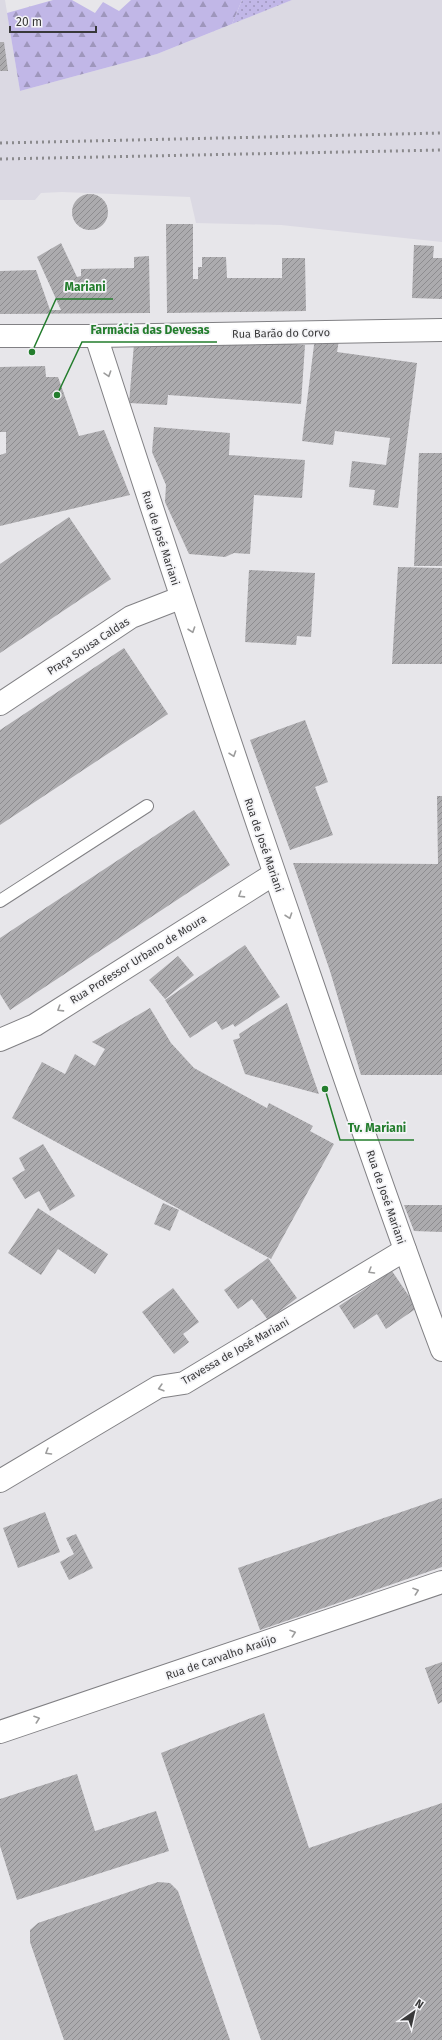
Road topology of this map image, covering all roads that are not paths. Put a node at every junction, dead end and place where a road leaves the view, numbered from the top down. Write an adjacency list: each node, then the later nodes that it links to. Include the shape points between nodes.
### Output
1 (442, 330): 3 (street, Rua Barão do Corvo)
2 (0, 336): 3 (street, Rua Barão do Corvo)
3 (96, 336): 4 (street, Rua de José Mariani, one-way to 4)
4 (180, 598): 5 (street, Praça Sousa Caldas, via 131,618); 7 (street, Rua de José Mariani, one-way to 7)
5 (0, 704)
6 (147, 806): 8 (lane)
7 (274, 874): 9 (street, Rua Professor Urbano de Moura, one-way to 9, via 34,1024); 10 (street, Rua de José Mariani, one-way to 10)
8 (0, 901)
9 (0, 1040)
10 (405, 1250): 11 (street, Rua de José Mariani); 12 (street, Travessa de José Mariani, one-way to 12, via 184,1383 158,1388)
11 (442, 1350)
12 (0, 1481)
13 (442, 1582): 14 (street, Rua de Carvalho Araújo, one-way to 13)
14 (0, 1732)

